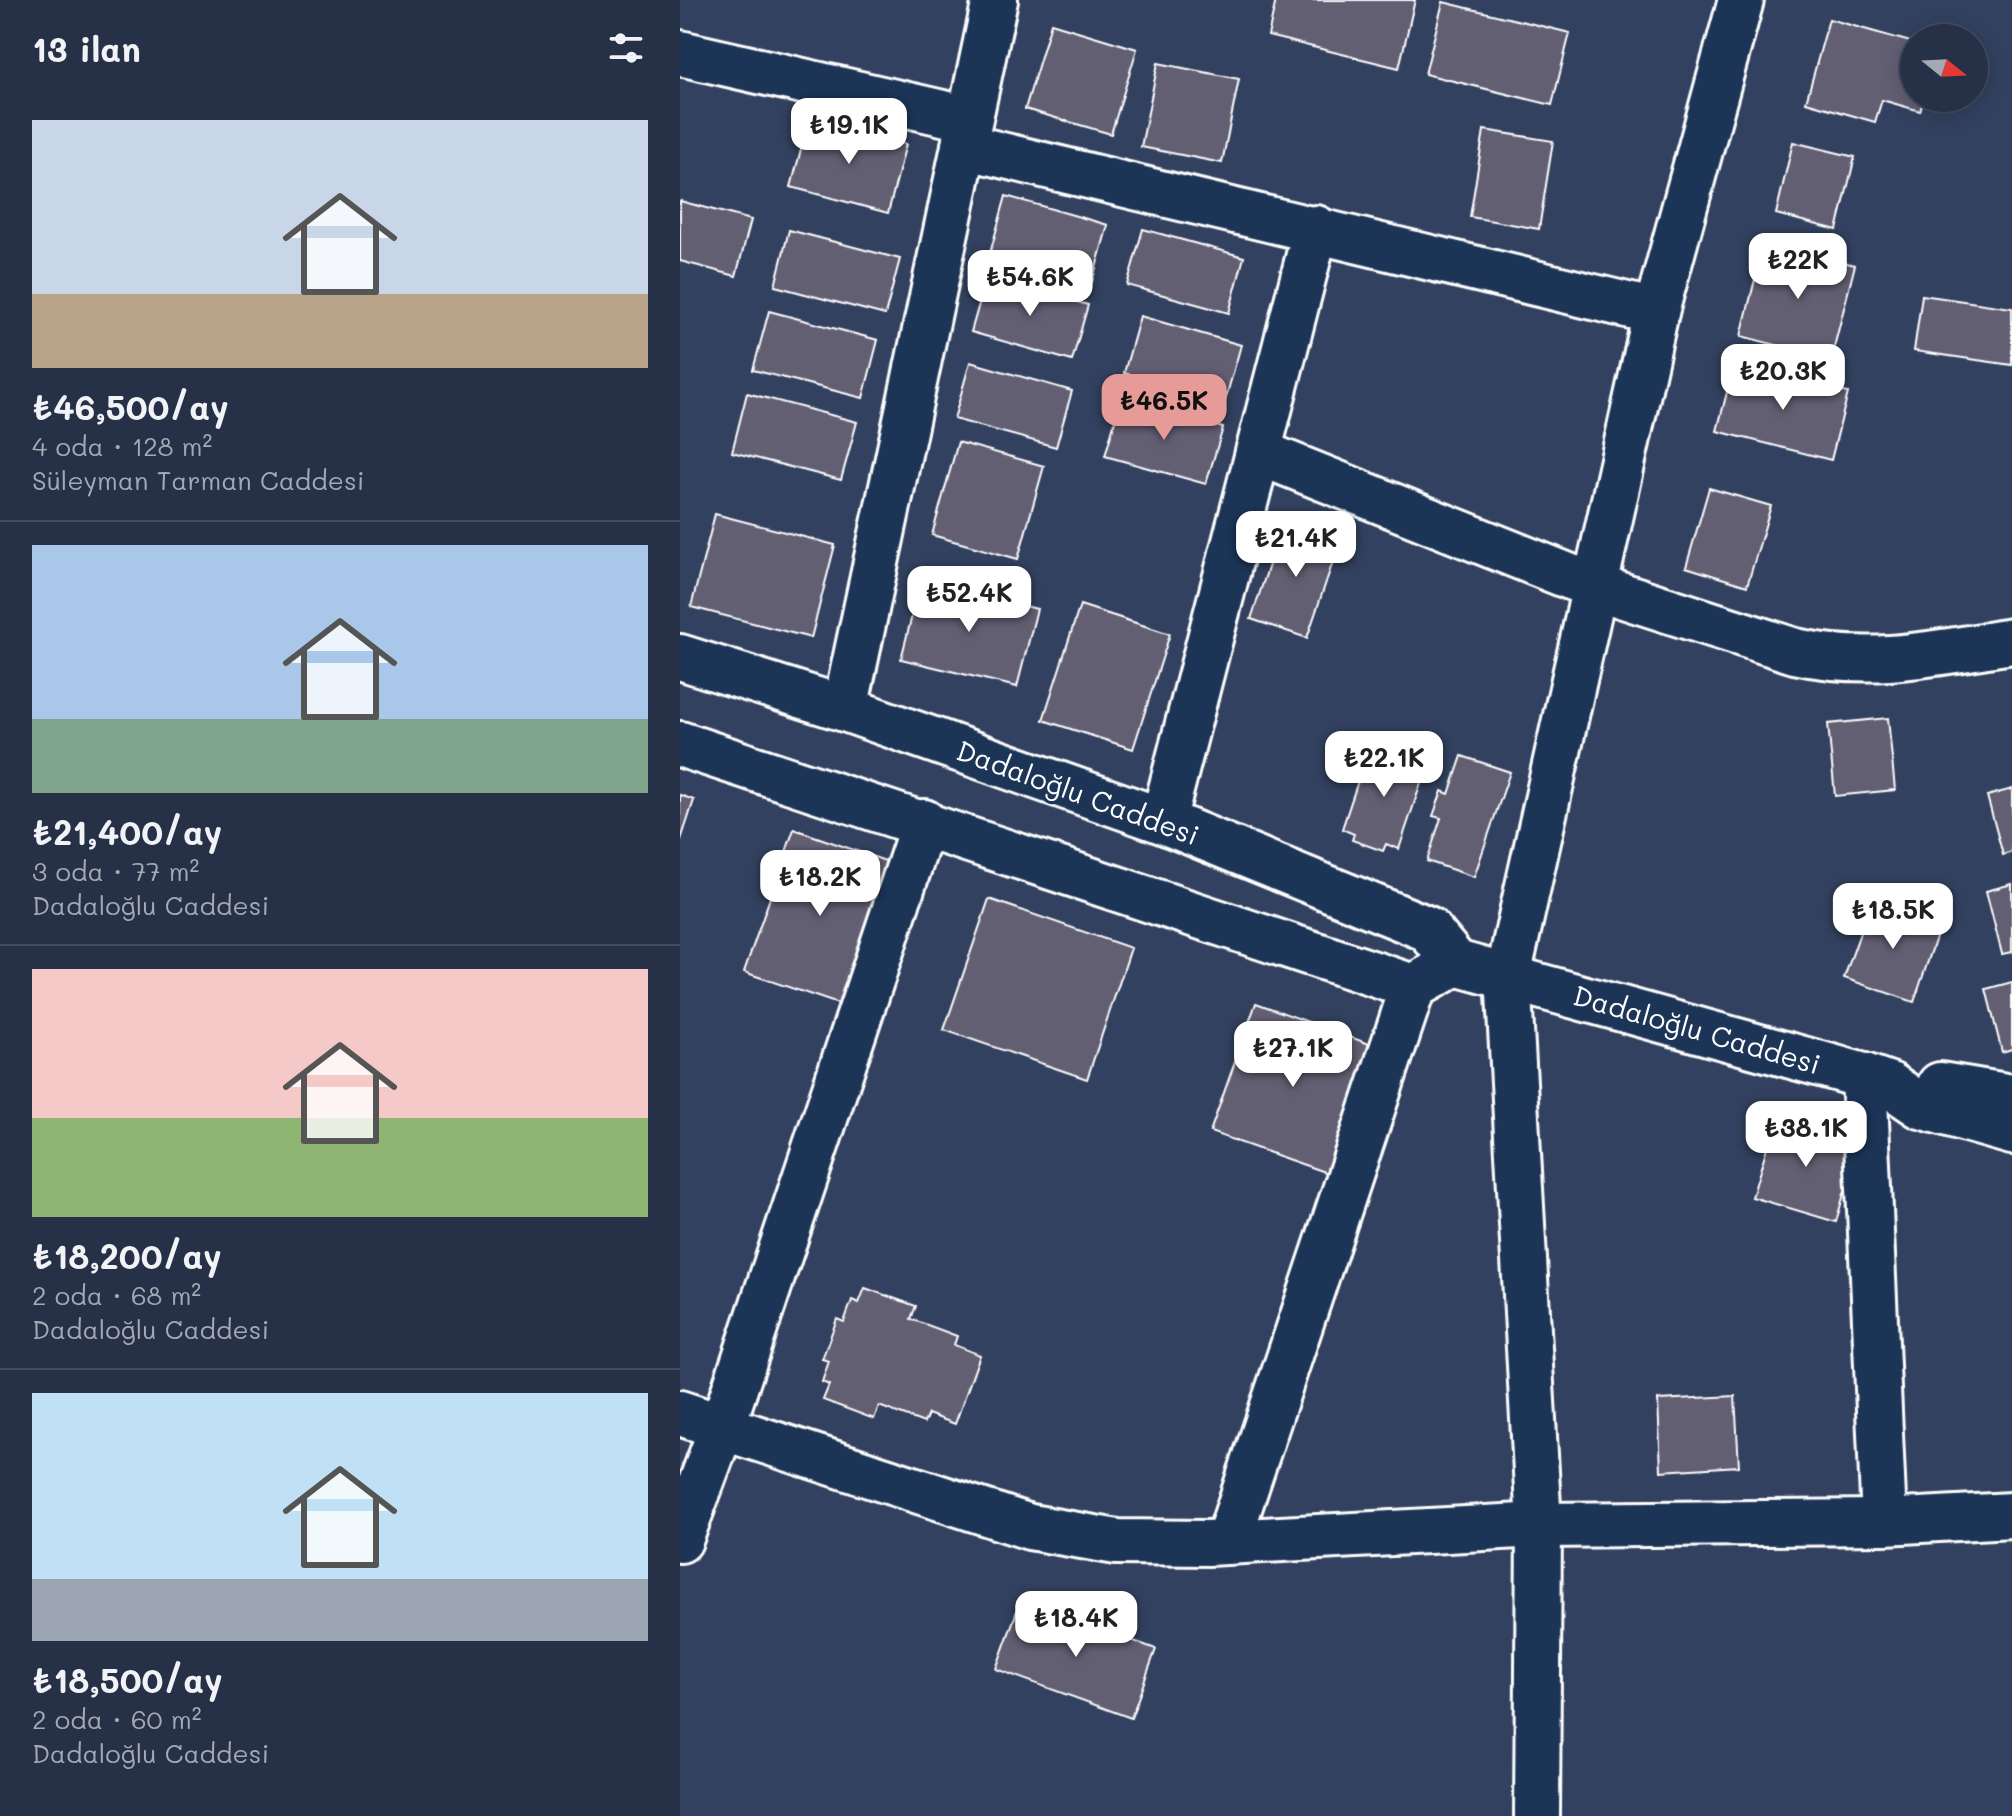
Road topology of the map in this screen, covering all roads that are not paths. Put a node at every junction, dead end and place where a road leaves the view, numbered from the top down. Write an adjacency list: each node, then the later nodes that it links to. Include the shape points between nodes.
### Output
1 (995, 0): 4 (street)
2 (1741, 0): 6 (street)
3 (680, 53): 4 (street)
4 (967, 133): 5 (street); 11 (street)
5 (1316, 228): 6 (street); 7 (street)
6 (1656, 312): 8 (street)
7 (1258, 452): 8 (street); 13 (street)
8 (1593, 586): 9 (street, via 1828,658 1890,661); 16 (street)
9 (2012, 641)
10 (680, 657): 11 (street, Dadaloğlu Caddesi)
11 (845, 709): 13 (street, Dadaloğlu Caddesi)
12 (680, 744): 14 (street)
13 (1163, 821): 15 (street, Dadaloğlu Caddesi, via 1428,929)
14 (924, 822): 17 (street); 22 (street)
15 (1456, 963): 16 (street, Dadaloğlu Caddesi); 17 (street)
16 (1508, 976): 18 (street, Dadaloğlu Caddesi); 25 (street)
17 (1413, 987): 27 (street)
18 (1877, 1081): 19 (street, Dadaloğlu Caddesi, via 1932,1083); 20 (street, Dadaloğlu Caddesi, via 1921,1106); 24 (street)
19 (2012, 1097)
20 (2012, 1132)
21 (680, 1413): 22 (street)
22 (722, 1427): 26 (street); 27 (street, via 1030,1527 1117,1542)
23 (2012, 1515): 24 (street)
24 (1884, 1522): 25 (street)
25 (1539, 1525): 27 (street); 28 (street)
26 (680, 1540)
27 (1228, 1541)
28 (1537, 1816)

